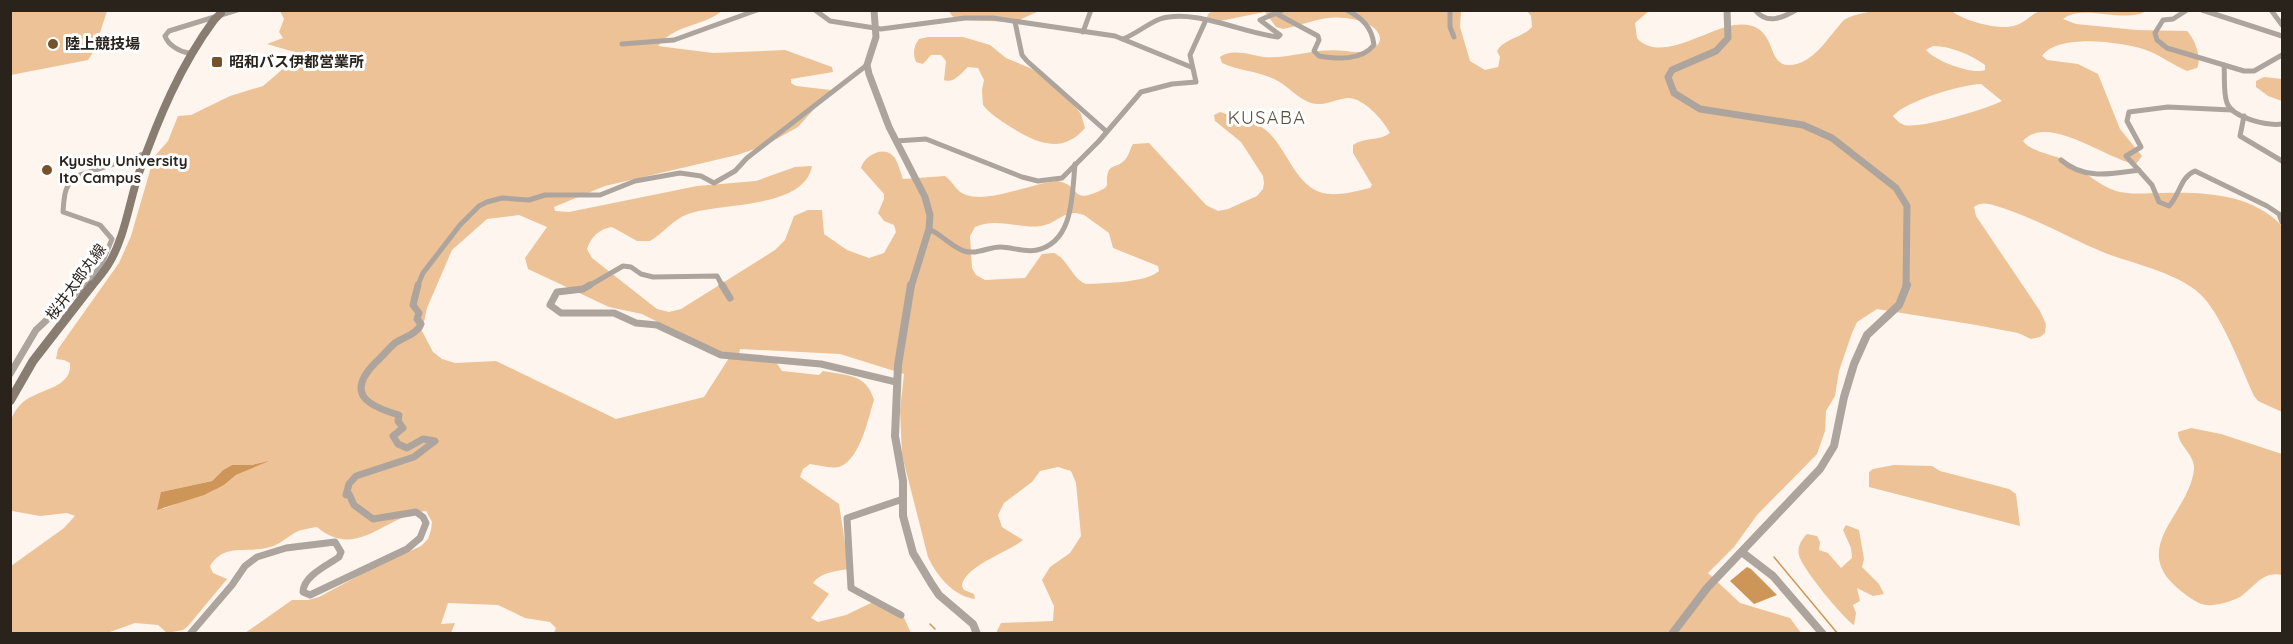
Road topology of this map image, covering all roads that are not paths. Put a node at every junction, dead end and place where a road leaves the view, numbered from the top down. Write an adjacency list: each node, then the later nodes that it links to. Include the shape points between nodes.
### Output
1 (224, 10): 28 (main road, 桜井太郎丸線, bridge)
2 (237, 10): 28 (street, via 169,31 167,41)
3 (757, 10): 27 (street, via 674,40)
4 (815, 10): 22 (street, via 830,21)
5 (874, 10): 22 (street)
6 (1091, 10): 23 (street)
7 (1181, 10): 18 (street)
8 (1283, 10): 17 (street)
9 (1347, 10): 17 (street, via 1364,20 1372,32 1374,45 1368,52 1319,56 1314,51 1318,36)
10 (1449, 10): 25 (street)
11 (1727, 10): 50 (street, via 1728,38 1716,51 1672,70 1668,77 1674,93 1700,109 1803,125 1832,138 1896,188 1904,198 1907,216 1907,285 1899,305 1867,335 1844,397 1834,446 1820,469)
12 (1755, 10): 13 (street, via 1760,17 1771,20)
13 (1796, 10)
14 (2187, 10): 31 (street, via 2163,20 2155,33 2157,40 2167,48)
15 (2202, 10): 24 (street)
16 (2271, 10): 21 (street)
17 (1277, 14): 20 (street, via 1260,20 1277,31 1278,37)
18 (1187, 18): 20 (street); 26 (street, via 1156,19)
19 (1015, 22): 22 (street, via 982,17); 23 (street); 36 (street, via 1026,61)
20 (1205, 22): 32 (street, via 1190,55)
21 (2283, 25)
22 (875, 29): 30 (street, via 875,46)
23 (1083, 32): 26 (street)
24 (2283, 36)
25 (1454, 37)
26 (1123, 39): 32 (street)
27 (622, 45)
28 (189, 53): 38 (main road, 桜井太郎丸線)
29 (2283, 55): 31 (street, via 2251,72)
30 (867, 65): 37 (street); 52 (street, via 735,171 714,183 680,173 635,181 600,195 500,198 479,206 423,273 413,304 419,313 419,329 387,350 368,369 360,386 362,396 373,407 399,415 403,428 393,436 400,446 407,448 423,439 435,441 414,457 356,477 346,495 373,519 416,512 426,523 420,538 406,549 310,595 303,590 306,583 339,557 341,552 335,542 286,548 257,557 245,566)
31 (2224, 65): 33 (street, via 2226,101)
32 (1191, 67): 36 (street, via 1195,84 1145,90)
33 (2232, 110): 34 (street); 42 (street, via 2156,107 2129,112 2127,123 2141,147 2126,156)
34 (2244, 116): 35 (street, via 2270,125); 40 (street, via 2240,136)
35 (2283, 124)
36 (1106, 131): 41 (street)
37 (896, 141): 41 (street, via 926,139 1038,181 1062,178); 44 (street, via 925,197)
38 (148, 153): 46 (street, via 82,173 68,184 63,212 100,225 112,239 111,247 86,284 37,329); 48 (main road, 桜井太郎丸線, via 108,265 41,350)
39 (2061, 160): 42 (street, via 2076,172 2108,174)
40 (2283, 161)
41 (1076, 162): 44 (street, via 1066,224 1049,247 1033,251 999,247 971,253)
42 (2139, 170): 43 (street, via 2163,204 2173,203 2184,178 2195,171 2267,206)
43 (2283, 222)
44 (929, 230): 47 (street, via 911,285)
45 (730, 298): 47 (street, via 717,276 653,277 623,266 583,289 557,292 550,305 561,313 614,313 636,323 657,325 721,355 821,364)
46 (10, 374)
47 (897, 382): 49 (street, via 895,436)
48 (10, 400)
49 (903, 499): 51 (street, via 847,518 851,588); 53 (street, via 903,516 918,563 939,595)
50 (1743, 553): 54 (street, via 1707,588); 55 (street, via 1773,576)
51 (901, 615)
52 (190, 633)
53 (978, 633)
54 (1672, 633)
55 (1824, 633)

